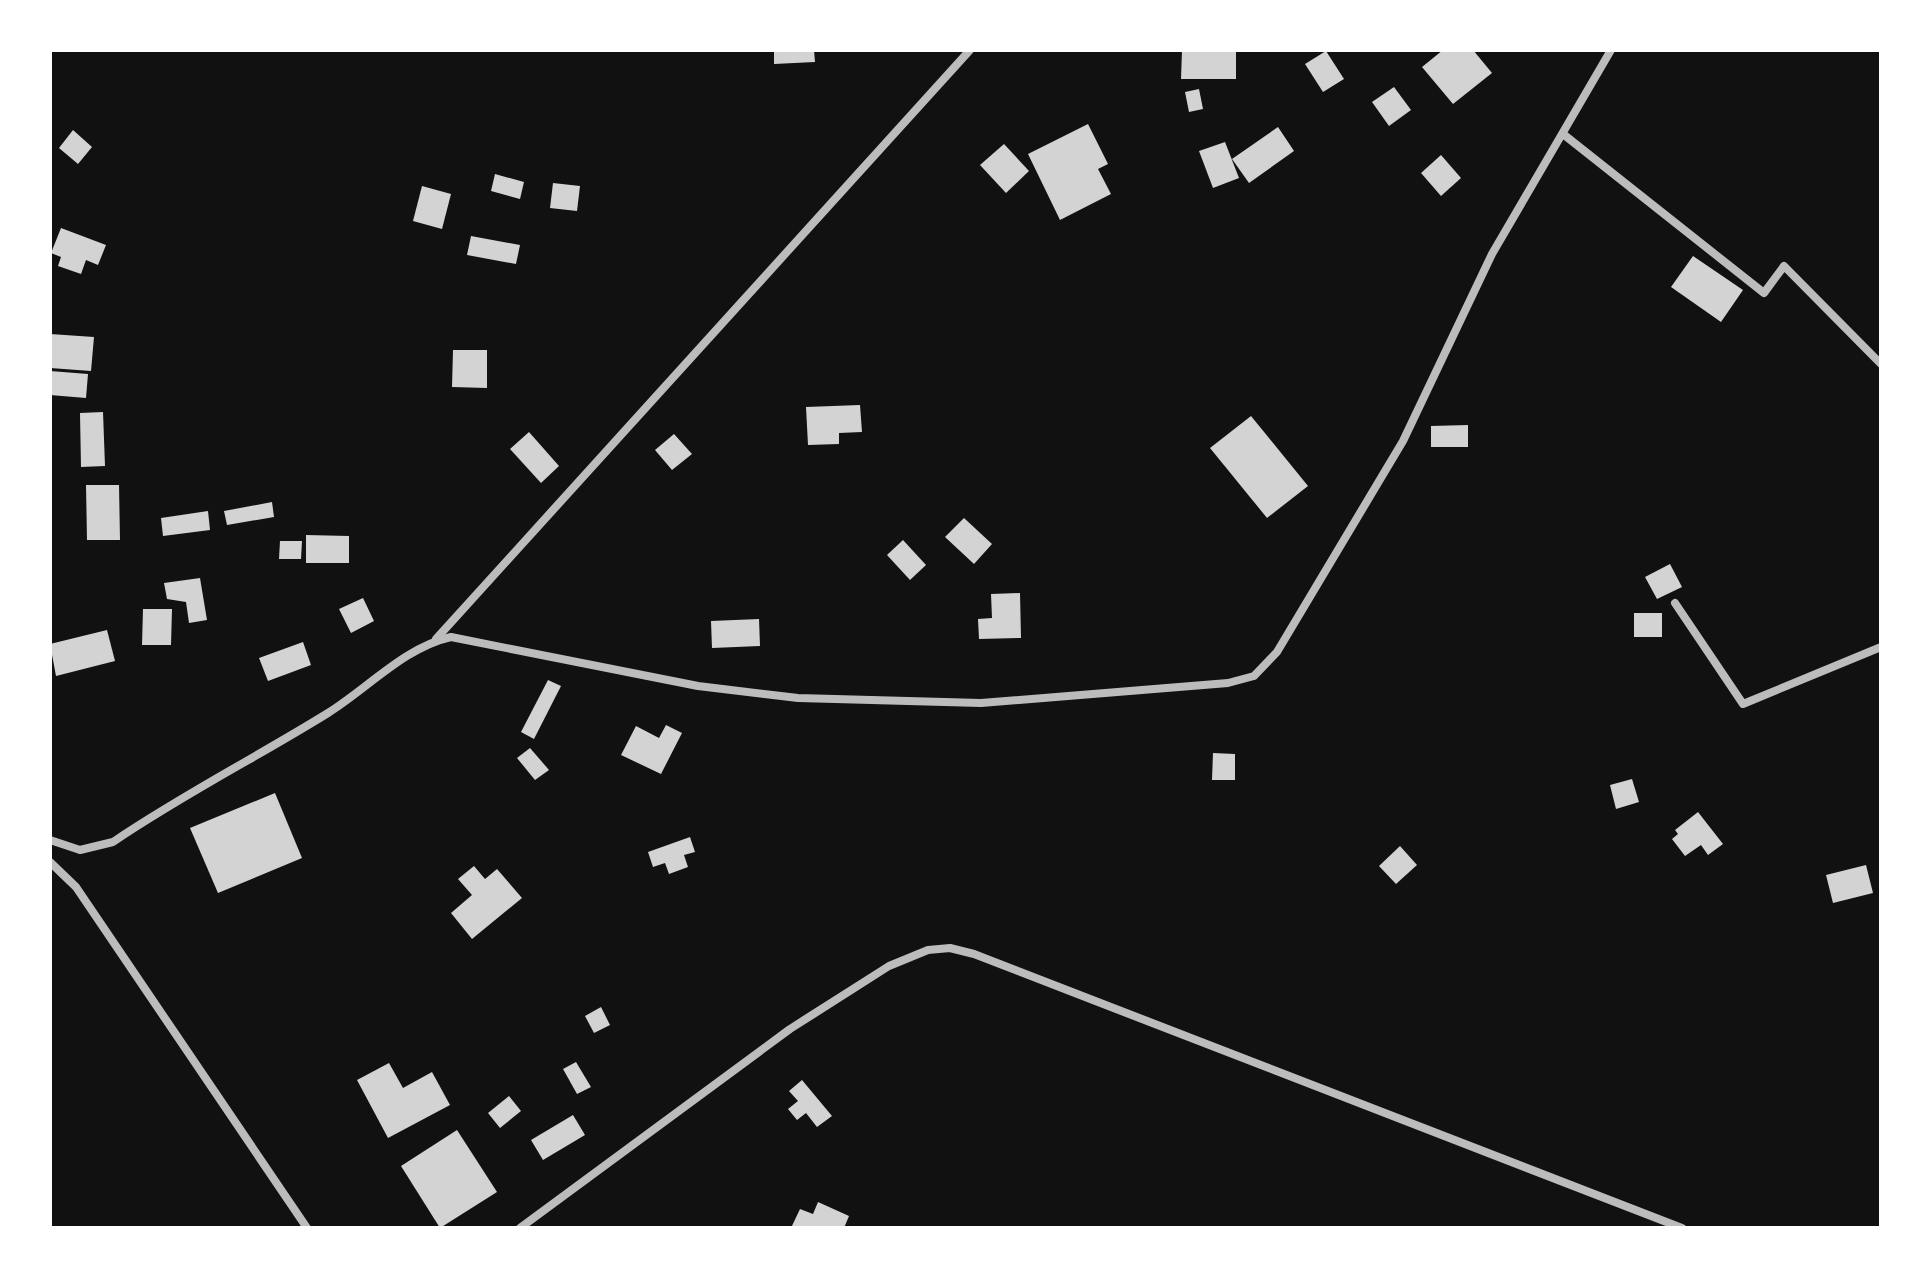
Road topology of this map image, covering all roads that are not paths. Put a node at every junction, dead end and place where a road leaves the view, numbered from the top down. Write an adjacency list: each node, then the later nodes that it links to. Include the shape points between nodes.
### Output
1 (970, 50): 6 (street)
2 (1611, 50): 3 (street)
3 (1563, 134): 4 (street, via 1764,293 1784,266); 6 (street, via 1492,254 1403,441 1277,652 1254,676 1228,683 981,703 798,698 698,686 467,639)
4 (1881, 364)
5 (1675, 603): 7 (street, via 1743,704)
6 (434, 641): 8 (street, via 331,711 113,842 80,850)
7 (1881, 647)
8 (50, 840)
9 (50, 862): 10 (street, via 76,887)
10 (307, 1228)
11 (520, 1228): 12 (street, via 790,1029 910,954 950,948)
12 (1682, 1228)

